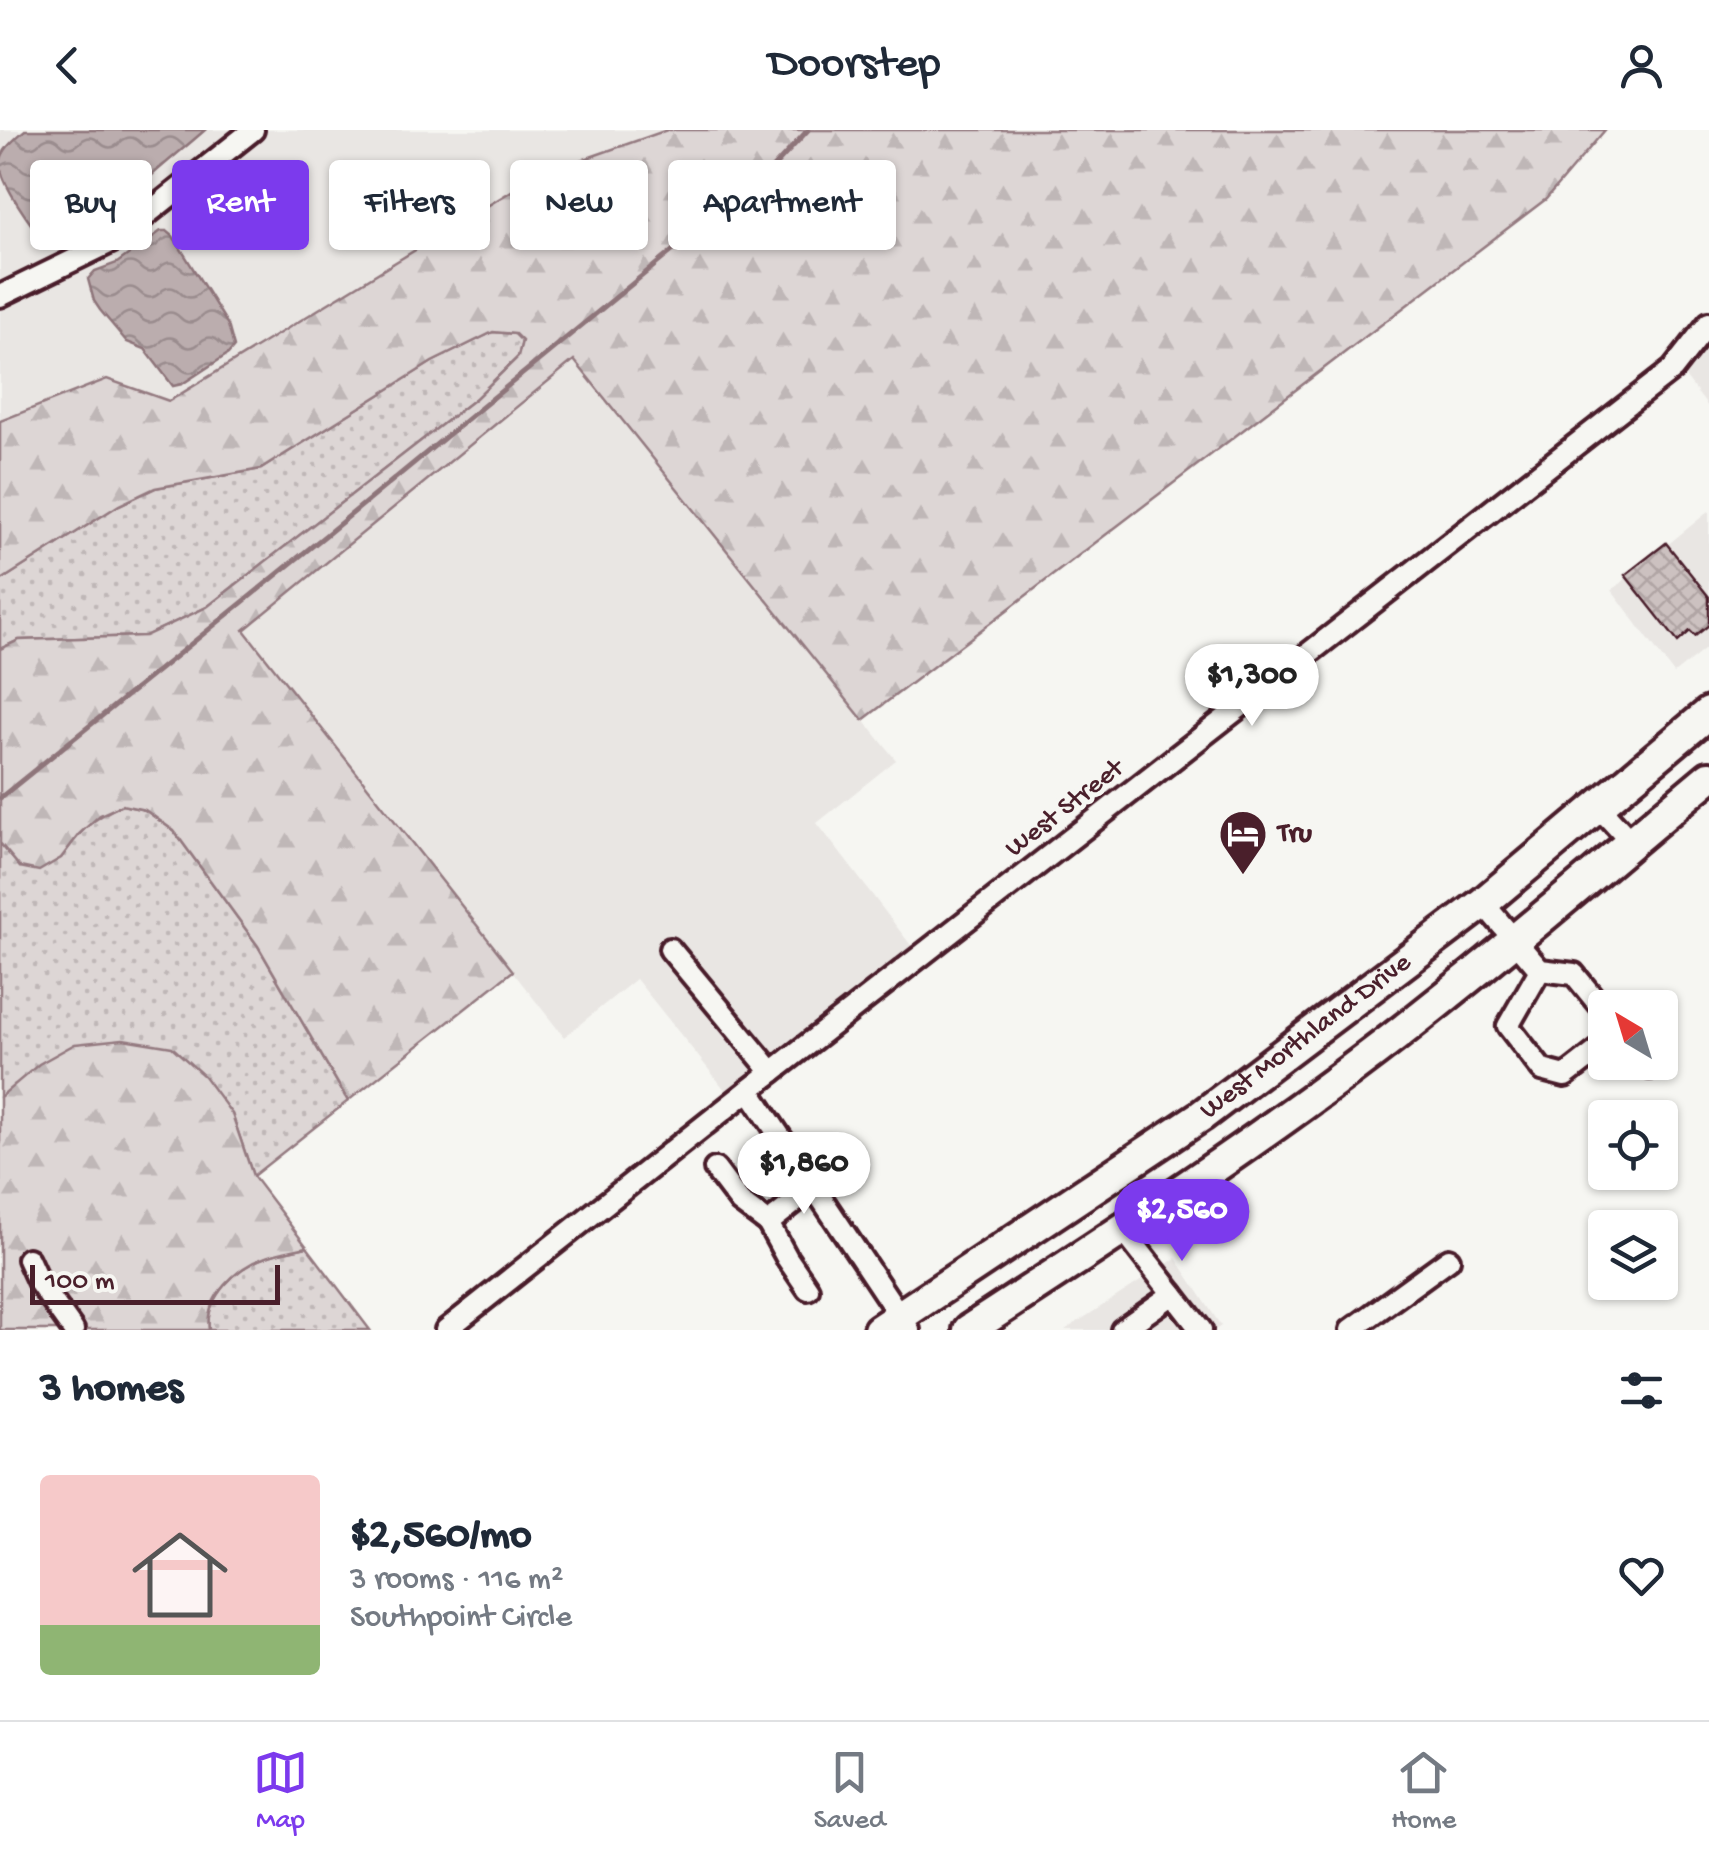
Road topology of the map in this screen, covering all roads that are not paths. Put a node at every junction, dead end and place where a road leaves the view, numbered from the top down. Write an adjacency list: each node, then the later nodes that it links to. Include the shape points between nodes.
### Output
1 (253, 130): 2 (street, via 113,241)
2 (0, 296)
3 (1709, 322): 14 (street, West Street, via 1673,369)
4 (1709, 713): 6 (highway, West Morthland Drive)
5 (1709, 777): 7 (highway, West Morthland Drive)
6 (1598, 806): 7 (street); 8 (highway, West Morthland Drive)
7 (1631, 842): 9 (highway, West Morthland Drive)
8 (1483, 903): 9 (street); 24 (highway, West Morthland Drive, via 1201,1116)
9 (1515, 939): 11 (street); 19 (highway, West Morthland Drive, via 1325,1088)
10 (670, 949): 14 (street)
11 (1540, 970): 12 (street, via 1574,974); 13 (street, via 1508,1026 1542,1070 1565,1076)
12 (1588, 991)
13 (1588, 1058)
14 (772, 1072): 15 (street, West Street)
15 (749, 1090): 17 (street); 26 (street, West Street)
16 (715, 1169): 18 (street, via 740,1202)
17 (814, 1187): 18 (street); 24 (street)
18 (768, 1223): 22 (street)
19 (1123, 1230): 23 (street); 27 (highway, West Morthland Drive)
20 (28, 1259): 25 (street)
21 (1449, 1259): 30 (street)
22 (808, 1289)
23 (1173, 1294): 28 (street); 29 (street)
24 (896, 1326)
25 (72, 1330)
26 (446, 1330)
27 (969, 1330)
28 (1122, 1330)
29 (1201, 1330)
30 (1351, 1330)

